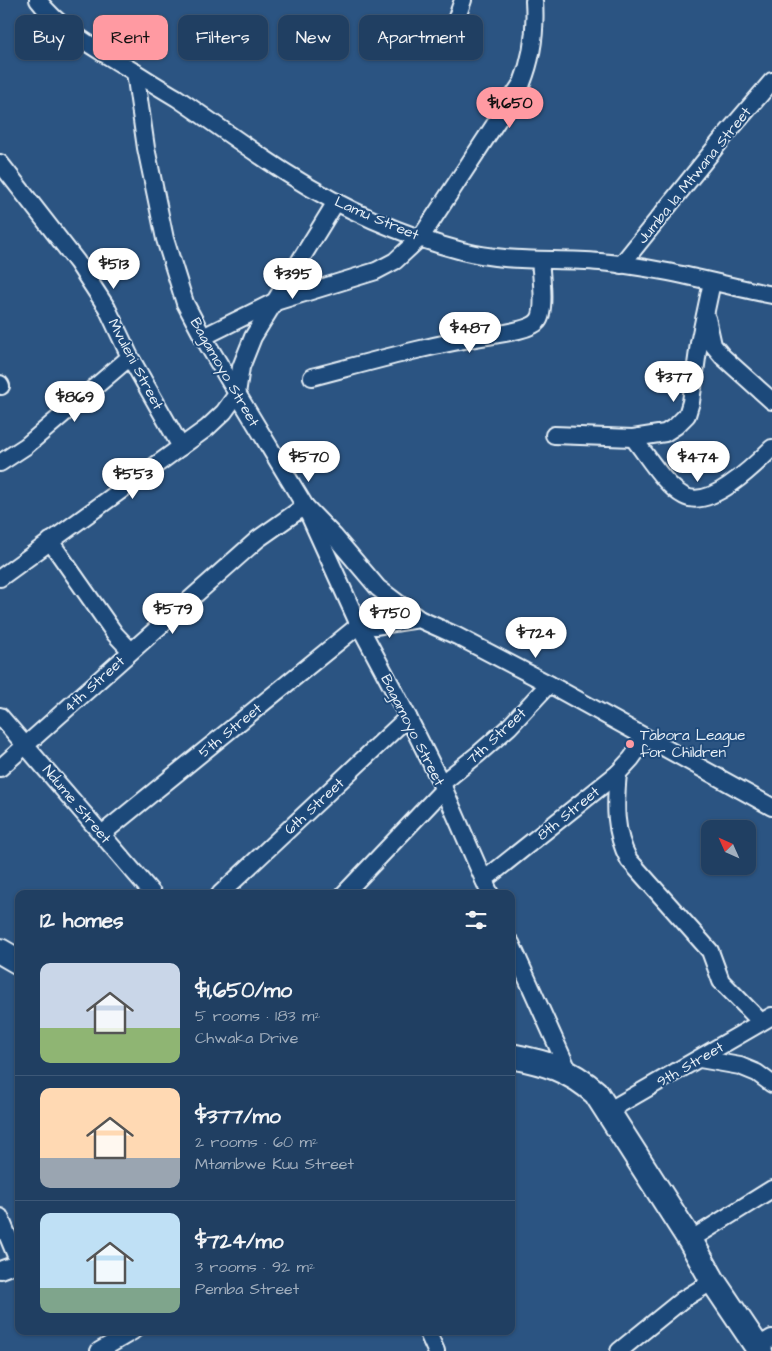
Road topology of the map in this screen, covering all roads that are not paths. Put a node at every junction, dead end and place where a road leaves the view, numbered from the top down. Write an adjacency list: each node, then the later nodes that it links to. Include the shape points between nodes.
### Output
1 (38, 0): 5 (street, Lamu Street, via 46,12 78,37)
2 (462, 0): 4 (street)
3 (534, 1): 9 (street, via 534,42 522,83)
4 (457, 15)
5 (135, 72): 8 (street, Lamu Street); 16 (street, Bagamoyo Street, via 164,239 186,303)
6 (771, 84): 11 (street, Jumba la Mtwana Street)
7 (0, 163): 17 (street, Mvuleni Street, via 77,262 107,308)
8 (336, 202): 9 (street, Lamu Street); 14 (street)
9 (421, 237): 10 (street, Lamu Street, via 479,254); 14 (street, via 395,261 381,268)
10 (540, 260): 11 (street, Lamu Street); 18 (street, via 541,316 536,323 513,332 427,347)
11 (621, 265): 12 (street, Lamu Street)
12 (712, 282): 13 (street, Lamu Street); 15 (street)
13 (772, 295)
14 (272, 303): 16 (street); 19 (street, via 253,337)
15 (706, 308): 20 (street, via 713,345 723,358); 22 (street, via 691,402 686,415 664,433)
16 (203, 337): 19 (street, Bagamoyo Street)
17 (130, 356): 23 (street, Mvuleni Street); 25 (street, via 26,446)
18 (312, 377)
19 (237, 394): 23 (street, via 224,412); 26 (street, Bagamoyo Street)
20 (772, 401)
21 (554, 435): 22 (street)
22 (633, 438): 24 (street, via 674,488 685,497 700,500 731,483)
23 (181, 447): 27 (street)
24 (772, 448)
25 (0, 463)
26 (304, 506): 29 (street, via 378,588); 30 (street, Bagamoyo Street); 31 (street, 4th Street, via 258,539)
27 (50, 541): 28 (street); 31 (street, via 115,634)
28 (0, 578)
29 (419, 619): 30 (street, via 375,626); 32 (street)
30 (359, 625): 34 (street, Bagamoyo Street); 41 (street, 5th Street)
31 (132, 651): 36 (street, 4th Street)
32 (549, 684): 35 (street); 39 (street, 7th Street, via 509,727)
33 (0, 716): 36 (street, Ndume Street)
34 (408, 717): 39 (street, Bagamoyo Street); 44 (street, 6th Street)
35 (646, 738): 38 (street, 8th Street); 40 (street)
36 (26, 745): 37 (street, 4th Street); 41 (street, Ndume Street)
37 (0, 768)
38 (618, 773): 42 (street, 8th Street); 49 (street, via 615,802 618,826 621,845 630,860 710,951 720,981)
39 (442, 787): 42 (street, Bagamoyo Street); 45 (street, 7th Street)
40 (772, 807)
41 (102, 834): 43 (street, Ndume Street)
42 (487, 887)
43 (150, 890)
44 (224, 890)
45 (348, 890)
46 (0, 951): 48 (highway)
47 (515, 952): 52 (street)
48 (15, 960)
49 (767, 1019): 51 (street, 9th Street)
50 (515, 1057): 52 (highway)
51 (700, 1059): 53 (street, via 740,1066); 54 (street, 9th Street)
52 (569, 1072): 54 (highway, via 596,1093)
53 (772, 1084)
54 (608, 1111): 57 (highway)
55 (772, 1189): 57 (street)
56 (0, 1217): 58 (street)
57 (690, 1240): 61 (highway)
58 (15, 1254)
59 (15, 1265): 60 (street)
60 (0, 1270)
61 (713, 1281): 64 (highway); 67 (street, via 682,1300)
62 (126, 1335): 65 (street)
63 (429, 1335): 66 (street)
64 (763, 1345)
65 (99, 1351)
66 (436, 1351)
67 (619, 1351)

